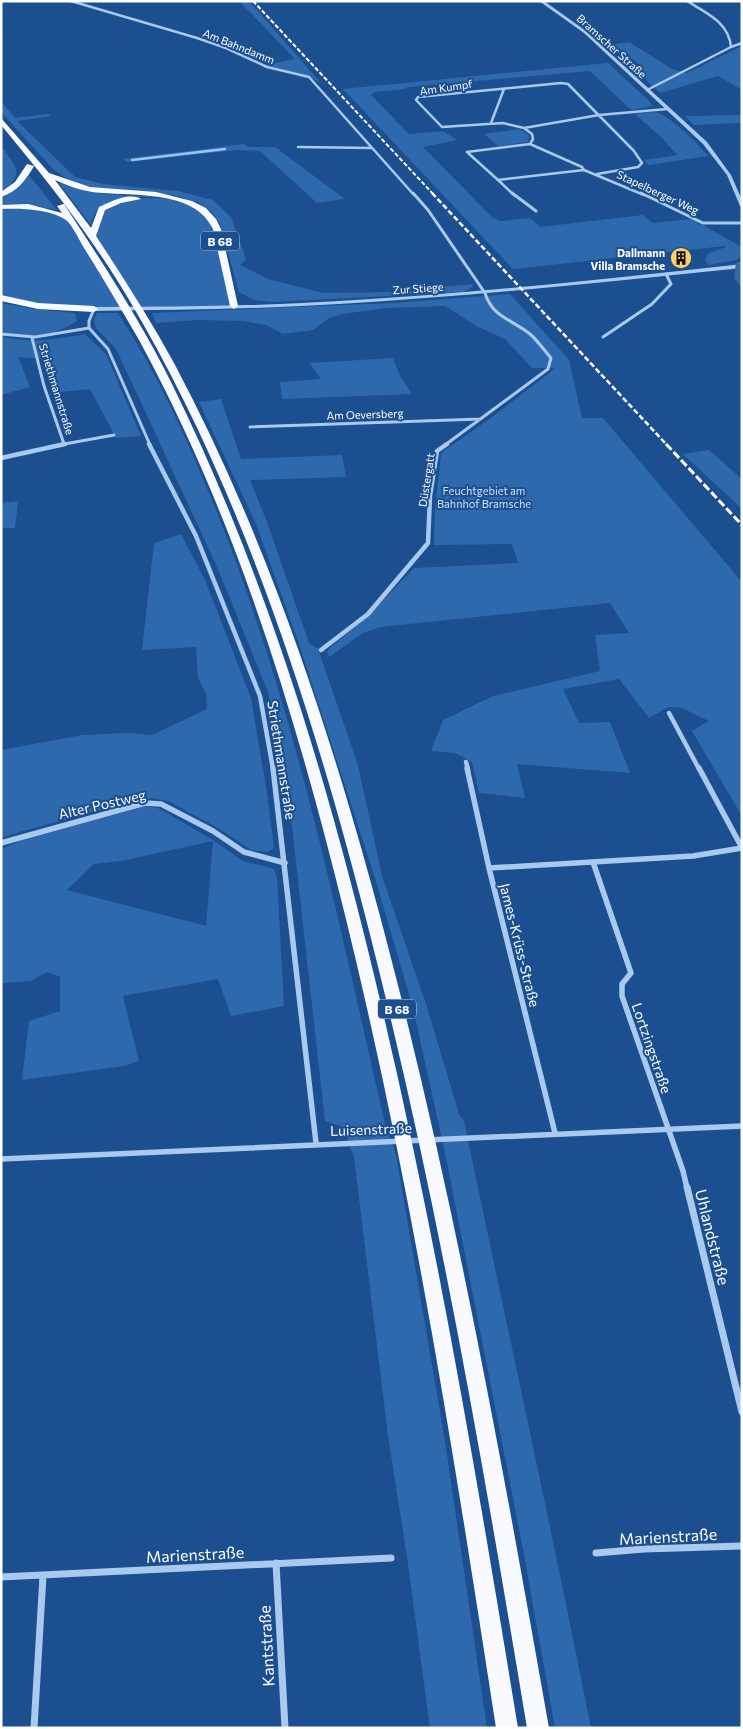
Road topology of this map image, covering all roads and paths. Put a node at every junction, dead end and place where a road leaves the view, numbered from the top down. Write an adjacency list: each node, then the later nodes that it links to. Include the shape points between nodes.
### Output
1 (71, 1): 16 (street, Am Bahndamm, via 197,38 267,67 309,78)
2 (542, 1): 7 (street, Bramscher Straße, via 585,32)
3 (687, 1): 5 (street, via 725,27 732,39)
4 (742, 43): 5 (street)
5 (731, 47): 7 (street)
6 (504, 89): 9 (street, Am Kumpf, via 568,84); 11 (street); 11 (street, Am Kumpf, via 418,97 416,100 442,127)
7 (647, 90): 8 (street, Bramscher Straße)
8 (667, 109): 9 (street); 24 (street, Bramscher Straße, via 716,156 729,175)
9 (599, 116): 12 (street); 19 (street, via 634,152 642,166)
10 (1, 120): 20 (highway, B 68)
11 (491, 124): 12 (street, Am Kumpf)
12 (524, 128): 14 (street, via 532,134)
13 (1, 132): 17 (highway, B 68)
14 (530, 144): 18 (street); 21 (street, via 467,152)
15 (298, 147): 16 (street)
16 (372, 148): 32 (street, Am Bahndamm, via 428,210)
17 (30, 166): 22 (highway, via 22,182); 27 (highway, B 68)
18 (584, 170): 19 (street, Stapelberger Weg); 21 (street)
19 (597, 174): 28 (street, Stapelberger Weg, via 703,223)
20 (48, 175): 23 (highway, B 68, via 91,189); 29 (highway, B 68)
21 (498, 180): 26 (street)
22 (1, 195)
23 (176, 199): 29 (highway, B 68, via 130,199 107,206 99,214); 34 (highway, B 68, via 200,208 213,221)
24 (742, 206)
25 (1, 207): 27 (highway, via 45,208)
26 (536, 211)
27 (70, 219): 36 (highway, B 68, via 120,297)
28 (742, 223)
29 (92, 235): 36 (highway, B 68, via 131,296)
30 (742, 266): 31 (street, Zur Stiege)
31 (666, 274): 32 (street, Zur Stiege); 39 (street, via 671,284 652,304)
32 (486, 293): 34 (street, Zur Stiege); 41 (street, Düstergatt, via 488,303 499,316 530,334 551,358 548,369)
33 (1, 298): 35 (highway, via 38,306)
34 (234, 306): 35 (street, Zur Stiege)
35 (94, 310): 37 (street)
36 (141, 323): 68 (highway, B 68, via 212,478 240,550 291,696 348,894 418,1203 477,1536); 69 (highway, B 68, via 194,409 252,540 304,685 367,890 442,1201 505,1532)
37 (89, 328): 40 (street, Striethmannstraße); 52 (street, Striethmannstraße, via 108,348 156,460 196,536 260,696 277,793)
38 (1, 334): 40 (street)
39 (603, 336)
40 (32, 338): 44 (street, Striethmannstraße)
41 (482, 419): 42 (street, Am Oeversberg); 46 (street, Düstergatt, via 437,451 430,496 428,543 368,614)
42 (250, 427)
43 (114, 436): 44 (street, Striethmannstraße)
44 (64, 444): 45 (street, Striethmannstraße)
45 (1, 458)
46 (321, 650)
47 (669, 713): 50 (street)
48 (466, 762): 53 (street, James-Krüss-Straße)
49 (1, 843): 52 (street, Alter Postweg, via 145,803 161,804 213,831 244,852)
50 (742, 848): 51 (street, via 693,856)
51 (593, 862): 53 (street); 55 (street, Lortzingstraße, via 631,973 622,984 622,996)
52 (284, 863): 57 (street, Striethmannstraße)
53 (489, 868): 56 (street, James-Krüss-Straße)
54 (742, 1126): 55 (street, Luisenstraße)
55 (668, 1129): 56 (street, Luisenstraße); 59 (street, Uhlandstraße, via 683,1171)
56 (556, 1133): 57 (street, Luisenstraße)
57 (316, 1144): 58 (street, Luisenstraße)
58 (1, 1159)
59 (742, 1412)
60 (742, 1546): 61 (street, Marienstraße)
61 (596, 1553)
62 (391, 1558): 63 (street, Marienstraße)
63 (276, 1563): 64 (street, Marienstraße); 67 (street, Kantstraße)
64 (43, 1576): 65 (street, Marienstraße); 66 (street)
65 (1, 1577)
66 (34, 1728)
67 (285, 1728)
68 (507, 1728)
69 (538, 1728)

